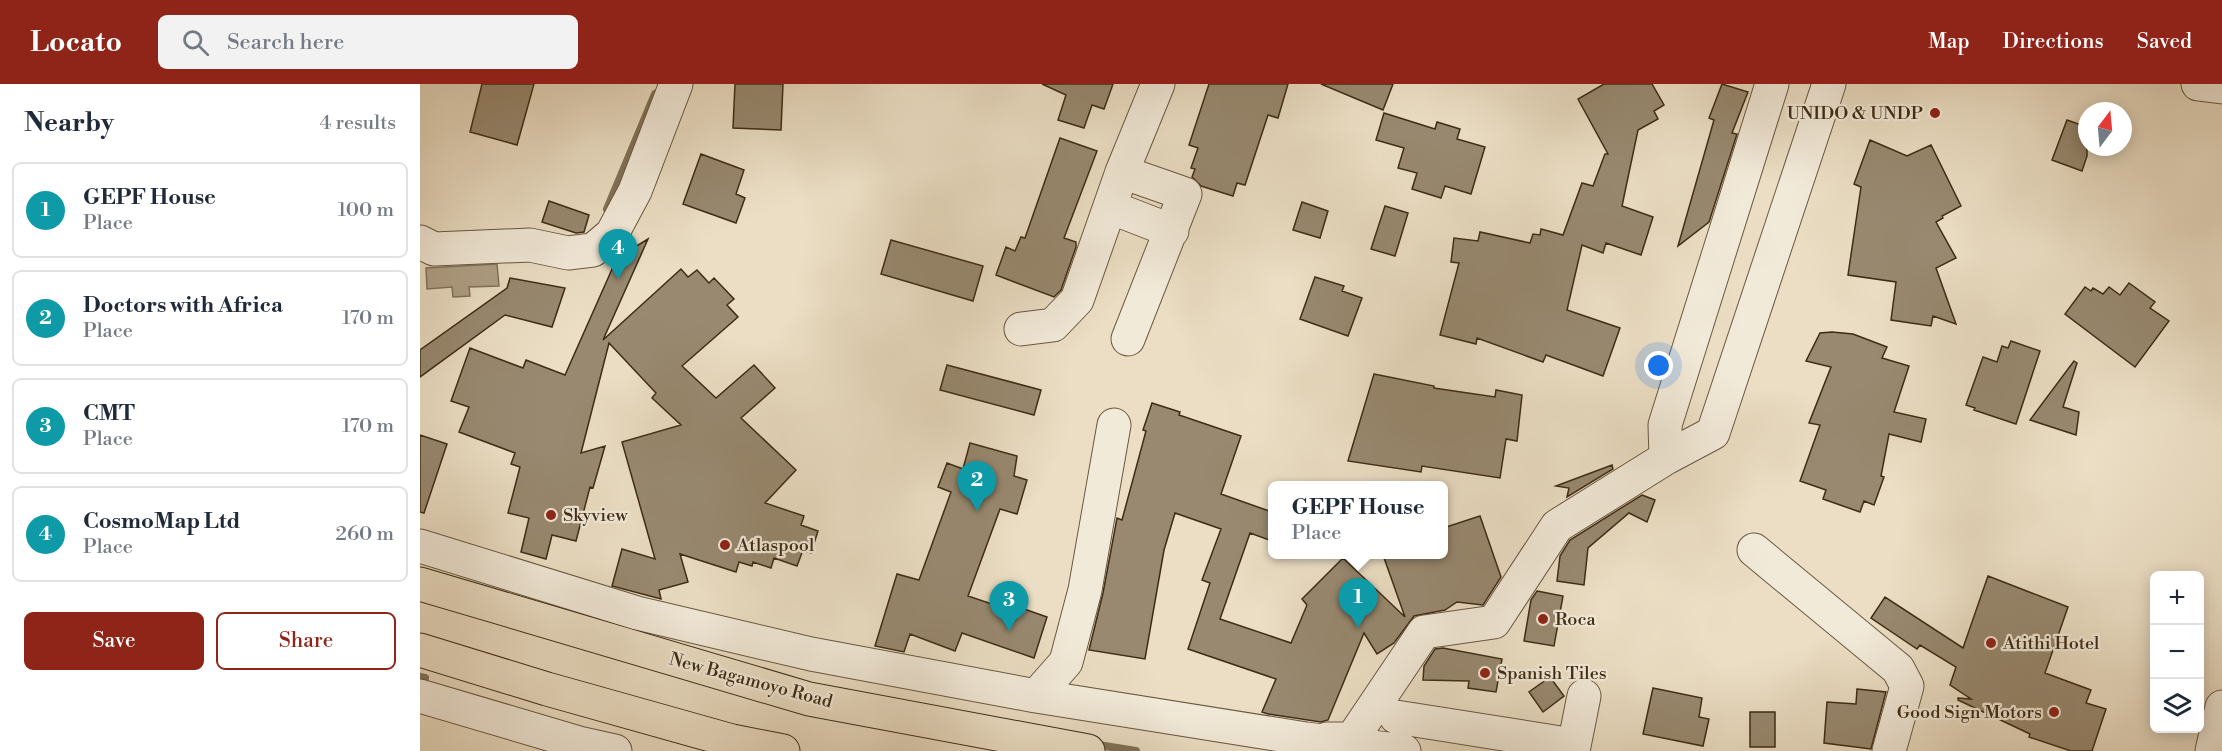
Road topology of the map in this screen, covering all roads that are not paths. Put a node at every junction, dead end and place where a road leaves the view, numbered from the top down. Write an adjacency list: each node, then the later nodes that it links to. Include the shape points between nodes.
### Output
1 (676, 84): 10 (street, via 634,191 612,234 598,247 581,253 530,245 434,249)
2 (1158, 84): 7 (street)
3 (1772, 84): 14 (street, via 1665,425)
4 (1829, 84): 14 (street, via 1713,433)
5 (2198, 84): 6 (street)
6 (2222, 87)
7 (1122, 172): 8 (street); 9 (street, via 1185,194)
8 (1110, 207): 9 (street); 11 (street, via 1077,300 1053,325)
9 (1172, 231): 12 (street)
10 (420, 242)
11 (1021, 329)
12 (1128, 339)
13 (1114, 425): 20 (street, via 1085,590 1066,662)
14 (1666, 458): 24 (street, via 1557,526 1494,622 1424,632 1352,740)
15 (420, 546): 20 (street, via 649,616 811,654)
16 (1754, 550): 31 (street, via 1898,669 1907,686)
17 (420, 584): 29 (highway, New Bagamoyo Road, via 809,699)
18 (420, 650): 25 (highway)
19 (420, 696): 27 (street)
20 (1036, 696): 24 (street)
21 (1584, 696): 26 (street)
22 (2222, 707): 32 (street)
23 (1396, 717): 26 (street)
24 (1305, 745): 30 (street)
25 (731, 746): 28 (highway)
26 (1573, 748)
27 (615, 751)
28 (783, 751)
29 (1088, 751)
30 (1404, 751)
31 (1888, 751)
32 (2212, 751)

